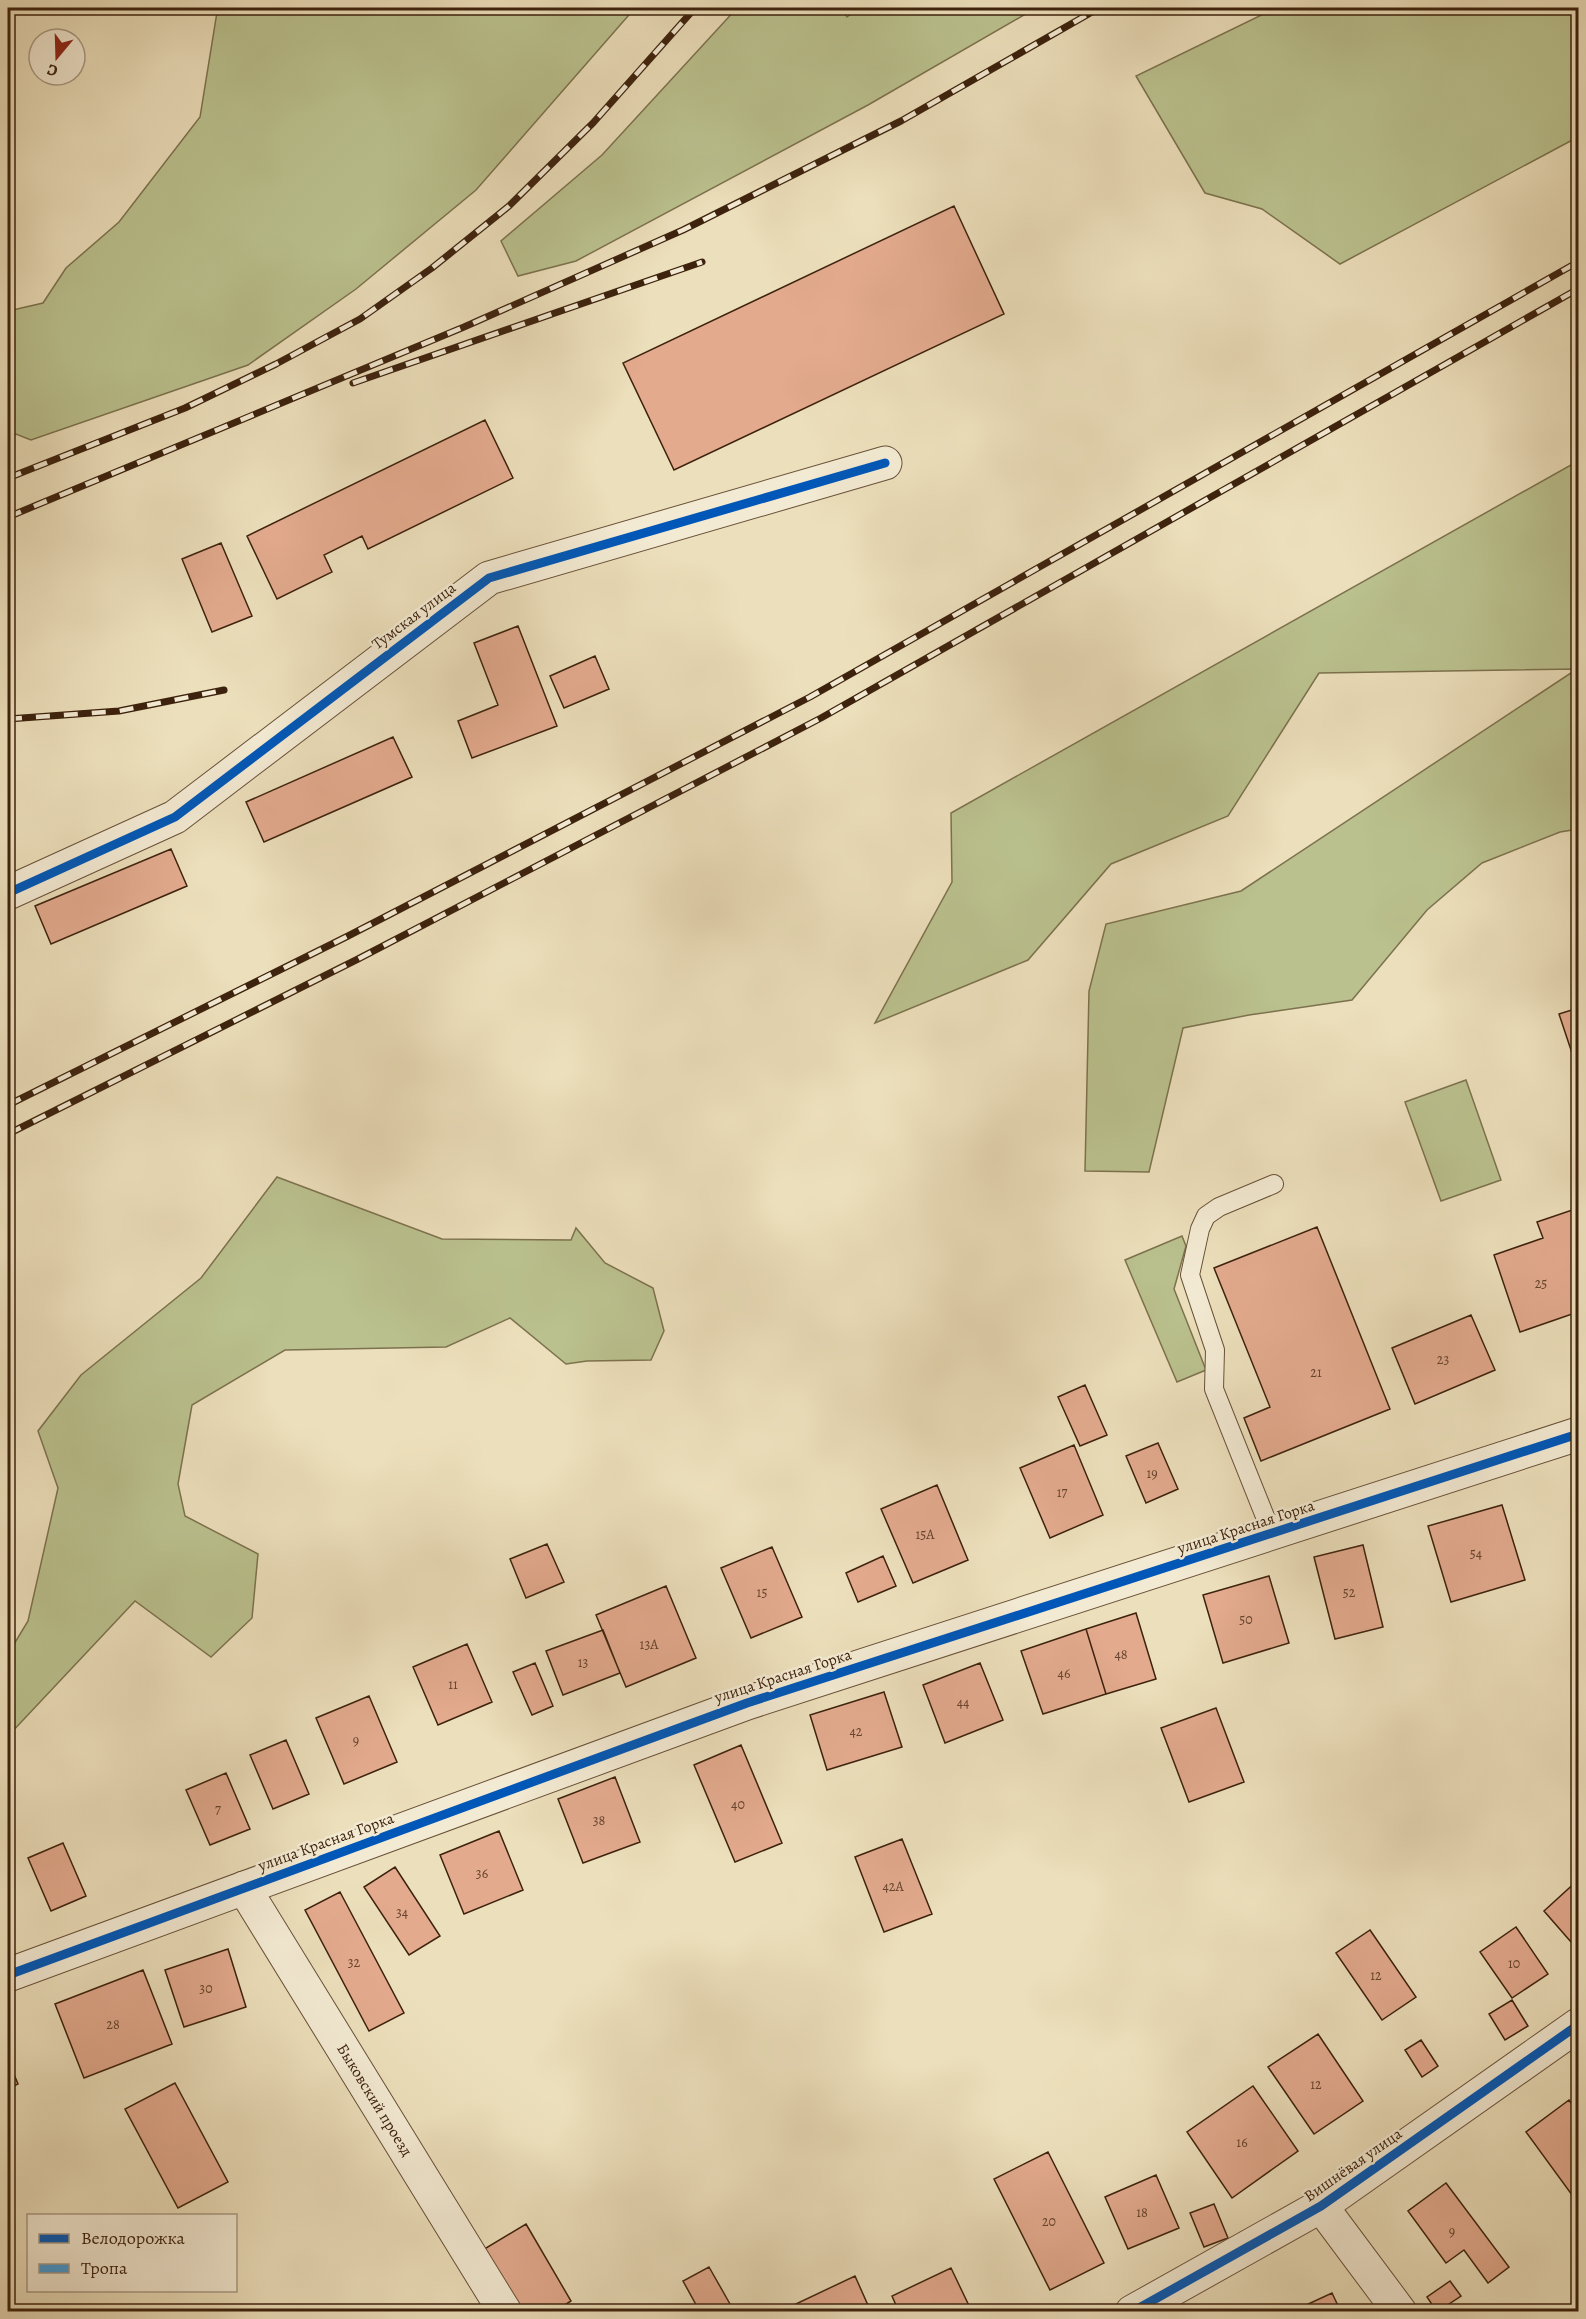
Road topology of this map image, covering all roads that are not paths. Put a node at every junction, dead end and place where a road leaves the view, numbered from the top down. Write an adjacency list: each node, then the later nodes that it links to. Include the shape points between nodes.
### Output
1 (885, 463): 2 (street, Тумская улица, via 489,578 175,817)
2 (8, 893)
3 (1274, 1184): 5 (lane, via 1206,1216 1190,1275 1215,1350 1214,1389)
4 (1578, 1434): 5 (street, улица Красная Горка)
5 (1272, 1534): 6 (street, улица Красная Горка, via 747,1703)
6 (244, 1888): 7 (street, улица Красная Горка); 10 (street, Быковский проезд)
7 (8, 1975)
8 (1578, 2025): 9 (street, Вишнёвая улица)
9 (1321, 2206): 11 (street, Вишнёвая улица); 12 (street)
10 (505, 2312)
11 (1132, 2312)
12 (1400, 2312)

